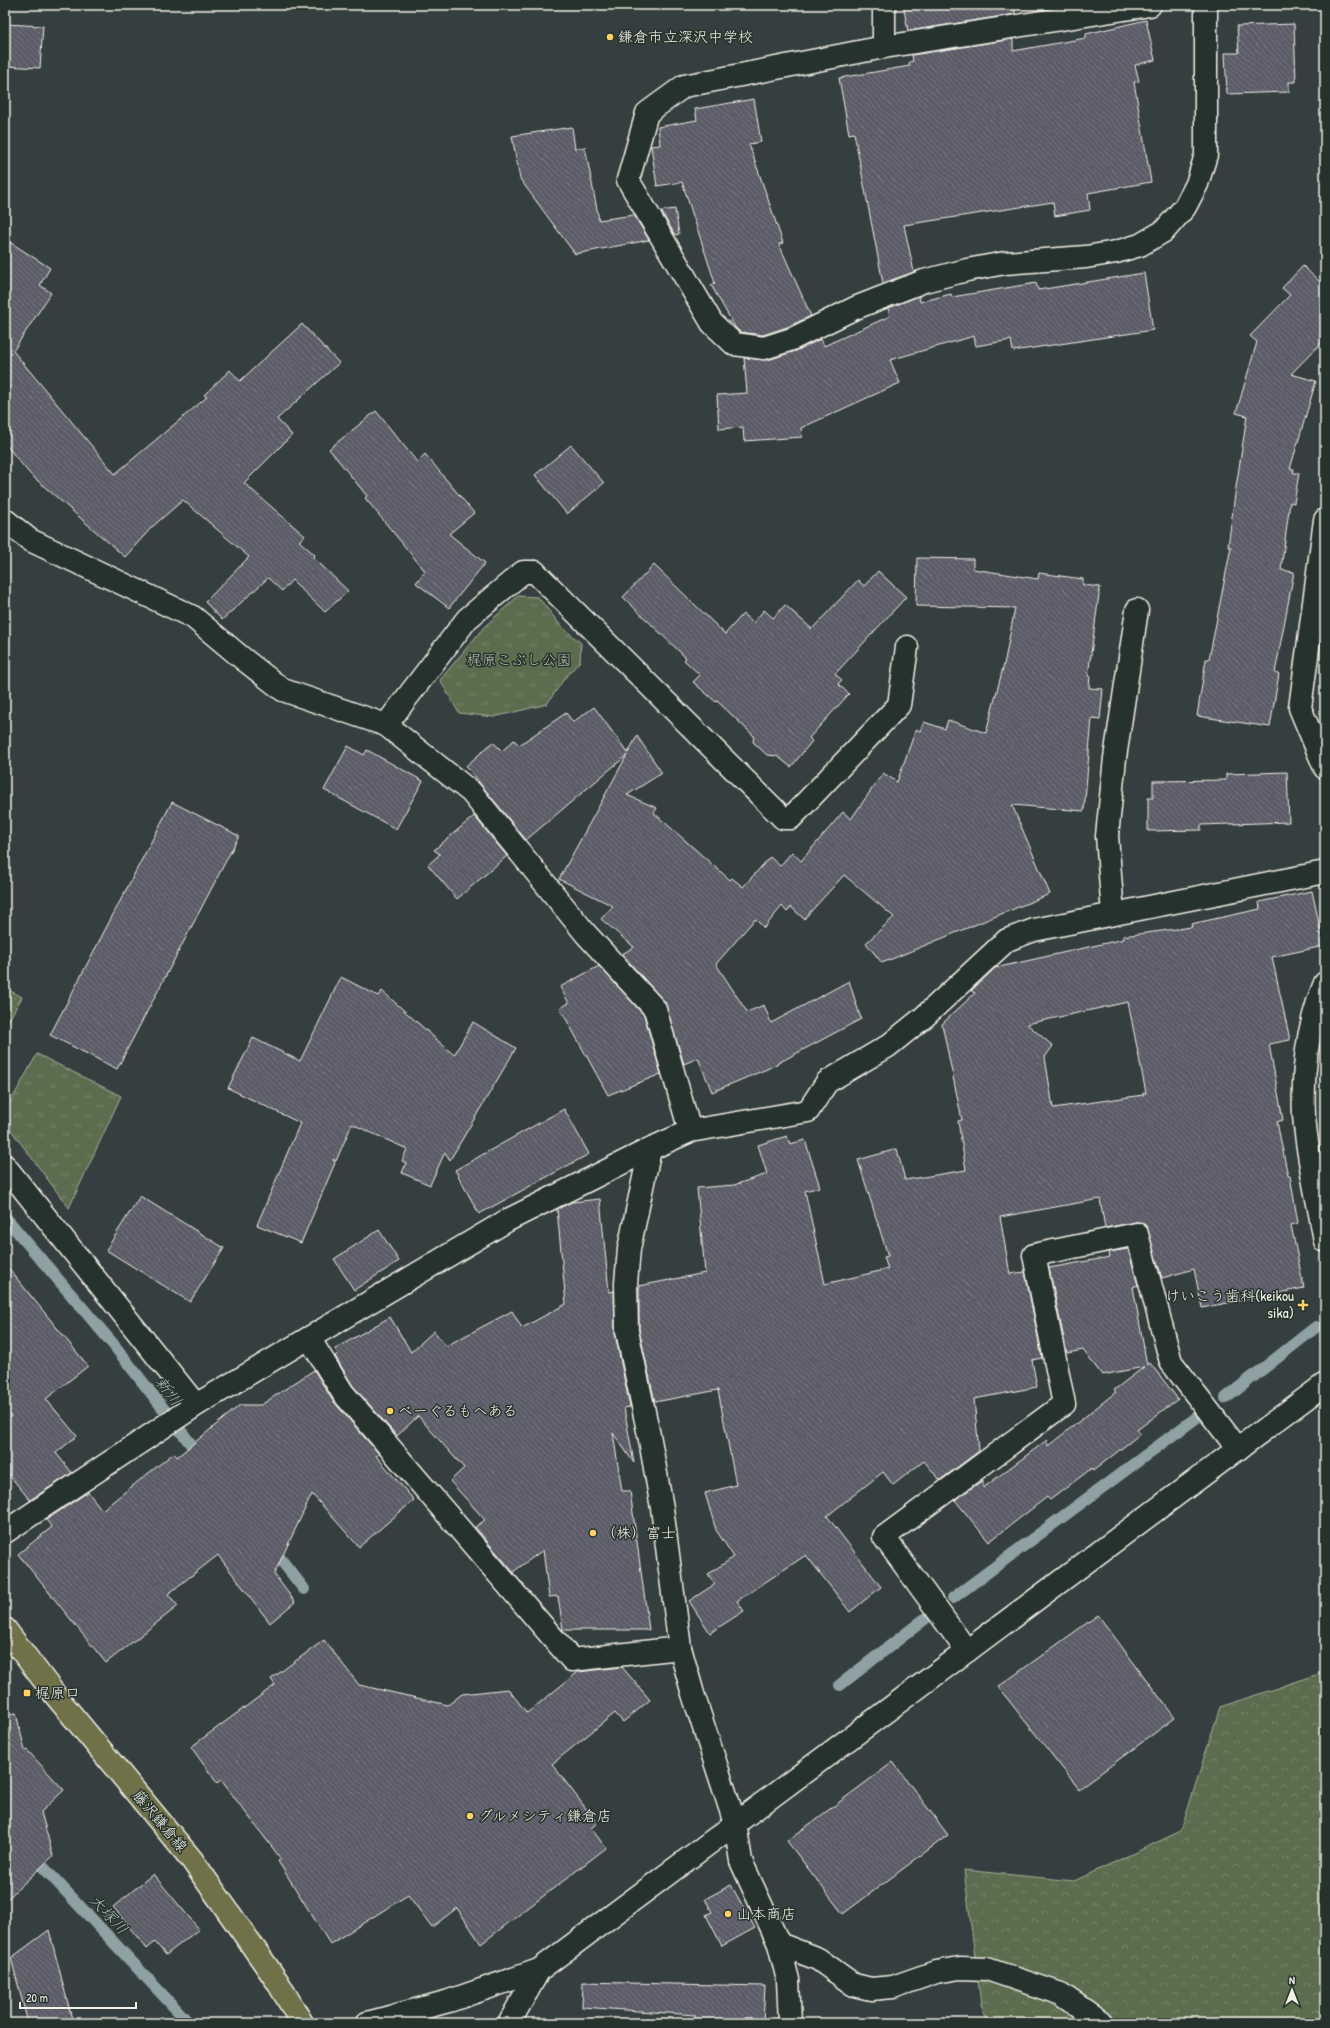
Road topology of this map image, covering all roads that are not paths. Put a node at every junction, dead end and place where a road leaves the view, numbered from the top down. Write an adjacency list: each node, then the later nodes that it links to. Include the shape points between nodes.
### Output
1 (884, 5): 4 (street)
2 (1150, 5): 4 (street)
3 (1206, 5): 4 (street, via 1206,155 1197,184 1185,207 1164,231 1140,245 1116,252 1086,257 1005,263 924,281 855,308 792,339 764,348 734,344 712,323 628,180 647,113 684,86)
4 (884, 47)
5 (5, 520): 9 (street, via 30,540 193,617 284,690)
6 (1325, 520): 10 (street, via 1300,708)
7 (1137, 610): 12 (street, via 1115,758 1107,836)
8 (907, 647): 9 (street, via 899,705 790,818 783,818 535,572 523,572 467,619)
9 (386, 725): 14 (street, via 471,792 586,934 656,1009)
10 (1325, 768)
11 (1325, 872): 12 (street)
12 (1114, 914): 14 (street, via 1034,930 1007,940 924,1017 888,1046 827,1082 808,1111)
13 (1325, 983): 17 (street, via 1311,1024 1304,1114)
14 (690, 1131): 15 (street)
15 (650, 1149): 18 (street, via 508,1220); 24 (street, via 629,1249 626,1283 627,1331 662,1508)
16 (5, 1166): 20 (street)
17 (1325, 1241)
18 (309, 1338): 20 (street); 24 (street, via 343,1393 572,1660)
19 (1325, 1384): 21 (street)
20 (196, 1405): 22 (street)
21 (1238, 1449): 25 (street); 25 (street, via 1171,1362 1137,1234 1034,1255 1064,1404 884,1537)
22 (5, 1532)
23 (5, 1629): 29 (main road, 藤沢鎌倉線, via 56,1696 192,1860 277,1981)
24 (680, 1648): 26 (street)
25 (967, 1651): 26 (street)
26 (735, 1823): 27 (street, via 741,1861); 28 (street)
27 (780, 1944): 32 (street, via 788,1980); 33 (street, via 818,1959 854,1985 871,1990 893,1987 936,1972 960,1968 987,1970 1061,1994)
28 (539, 1970): 30 (street, via 449,2001); 31 (street)
29 (302, 2023)
30 (367, 2023)
31 (509, 2023)
32 (790, 2023)
33 (1103, 2023)

